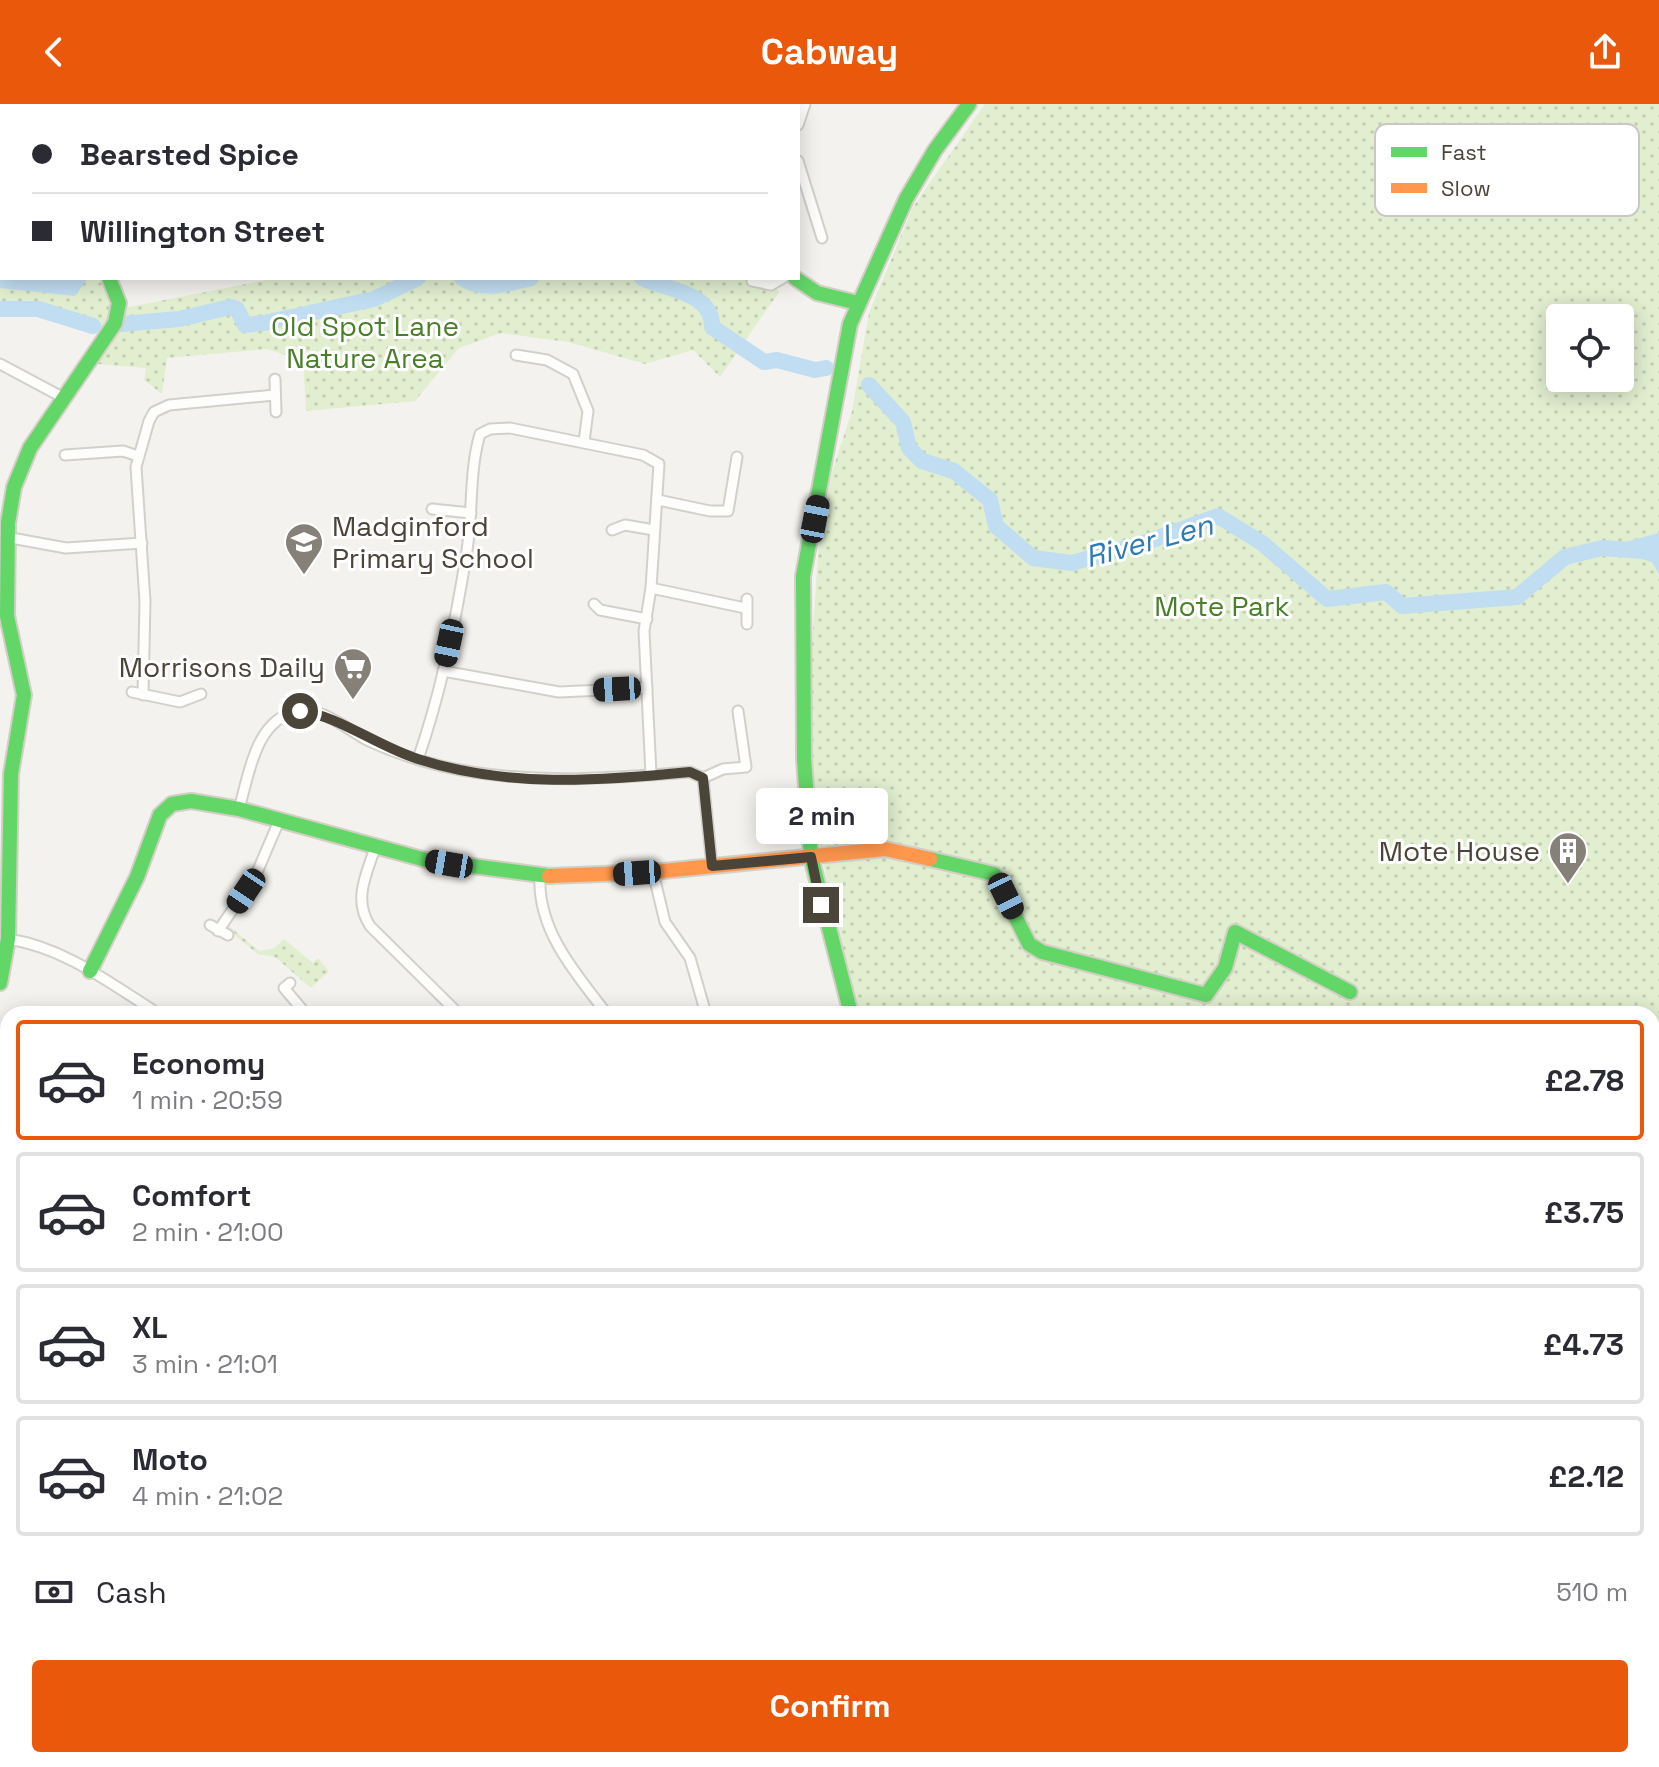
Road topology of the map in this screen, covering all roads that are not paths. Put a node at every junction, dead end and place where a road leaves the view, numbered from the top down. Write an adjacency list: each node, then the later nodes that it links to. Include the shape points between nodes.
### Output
1 (969, 104): 8 (street, via 921,169)
2 (800, 167): 3 (street)
3 (822, 238)
4 (110, 280): 13 (street, via 119,303 115,323)
5 (780, 280): 7 (street, via 771,285)
6 (798, 280): 8 (street, via 817,293)
7 (752, 281)
8 (858, 303): 43 (street, via 803,576 804,759)
9 (516, 355): 15 (street, via 547,360 573,374 588,411)
10 (0, 364): 13 (street)
11 (275, 379): 12 (street)
12 (275, 395): 14 (street); 17 (street, via 169,405 154,412)
13 (62, 397): 24 (street, via 14,487)
14 (276, 412)
15 (584, 442): 19 (street, via 651,457 659,464); 21 (street, via 510,428 480,434)
16 (65, 455): 17 (street, via 123,451)
17 (138, 456): 25 (street)
18 (737, 457): 19 (street, via 728,511)
19 (658, 500): 23 (street)
20 (432, 509): 21 (street)
21 (471, 513): 30 (street)
22 (612, 530): 23 (street, via 625,525)
23 (654, 530): 26 (street)
24 (6, 537): 25 (street, via 66,548); 41 (street, via 7,616 24,695)
25 (142, 543): 34 (street)
26 (651, 588): 28 (street); 29 (street, via 746,604)
27 (594, 604): 28 (street, via 600,610)
28 (647, 619): 31 (street)
29 (747, 624)
30 (443, 671): 31 (street, via 559,692); 36 (street)
31 (647, 688): 37 (street)
32 (132, 692): 34 (street)
33 (201, 694): 34 (street, via 180,702)
34 (143, 695)
35 (738, 711): 38 (street, via 746,767)
36 (418, 759): 37 (street, via 522,779); 39 (street, via 371,742 330,718 300,711 279,721 260,740)
37 (651, 774): 38 (street, via 690,772)
38 (703, 778): 44 (street)
39 (239, 809): 40 (street); 49 (street, via 191,801 172,804 160,815 132,888)
40 (279, 821): 42 (street); 47 (street, via 255,877)
41 (4, 832): 48 (street)
42 (375, 848): 46 (street); 55 (street, via 360,896 361,912)
43 (811, 857): 44 (street); 52 (street, via 885,849 994,874 1029,944 1054,958 1206,995 1225,968 1235,932); 58 (street)
44 (712, 866): 45 (street)
45 (653, 872): 46 (street); 57 (street, via 665,922 690,958)
46 (540, 876): 56 (street, via 545,919)
47 (218, 930)
48 (8, 939): 49 (street, via 49,950); 50 (street)
49 (90, 971): 53 (street)
50 (0, 983)
51 (290, 983): 54 (street, via 284,988)
52 (1350, 992)
53 (146, 1006)
54 (299, 1006)
55 (451, 1006)
56 (601, 1006)
57 (704, 1006)
58 (849, 1006)

